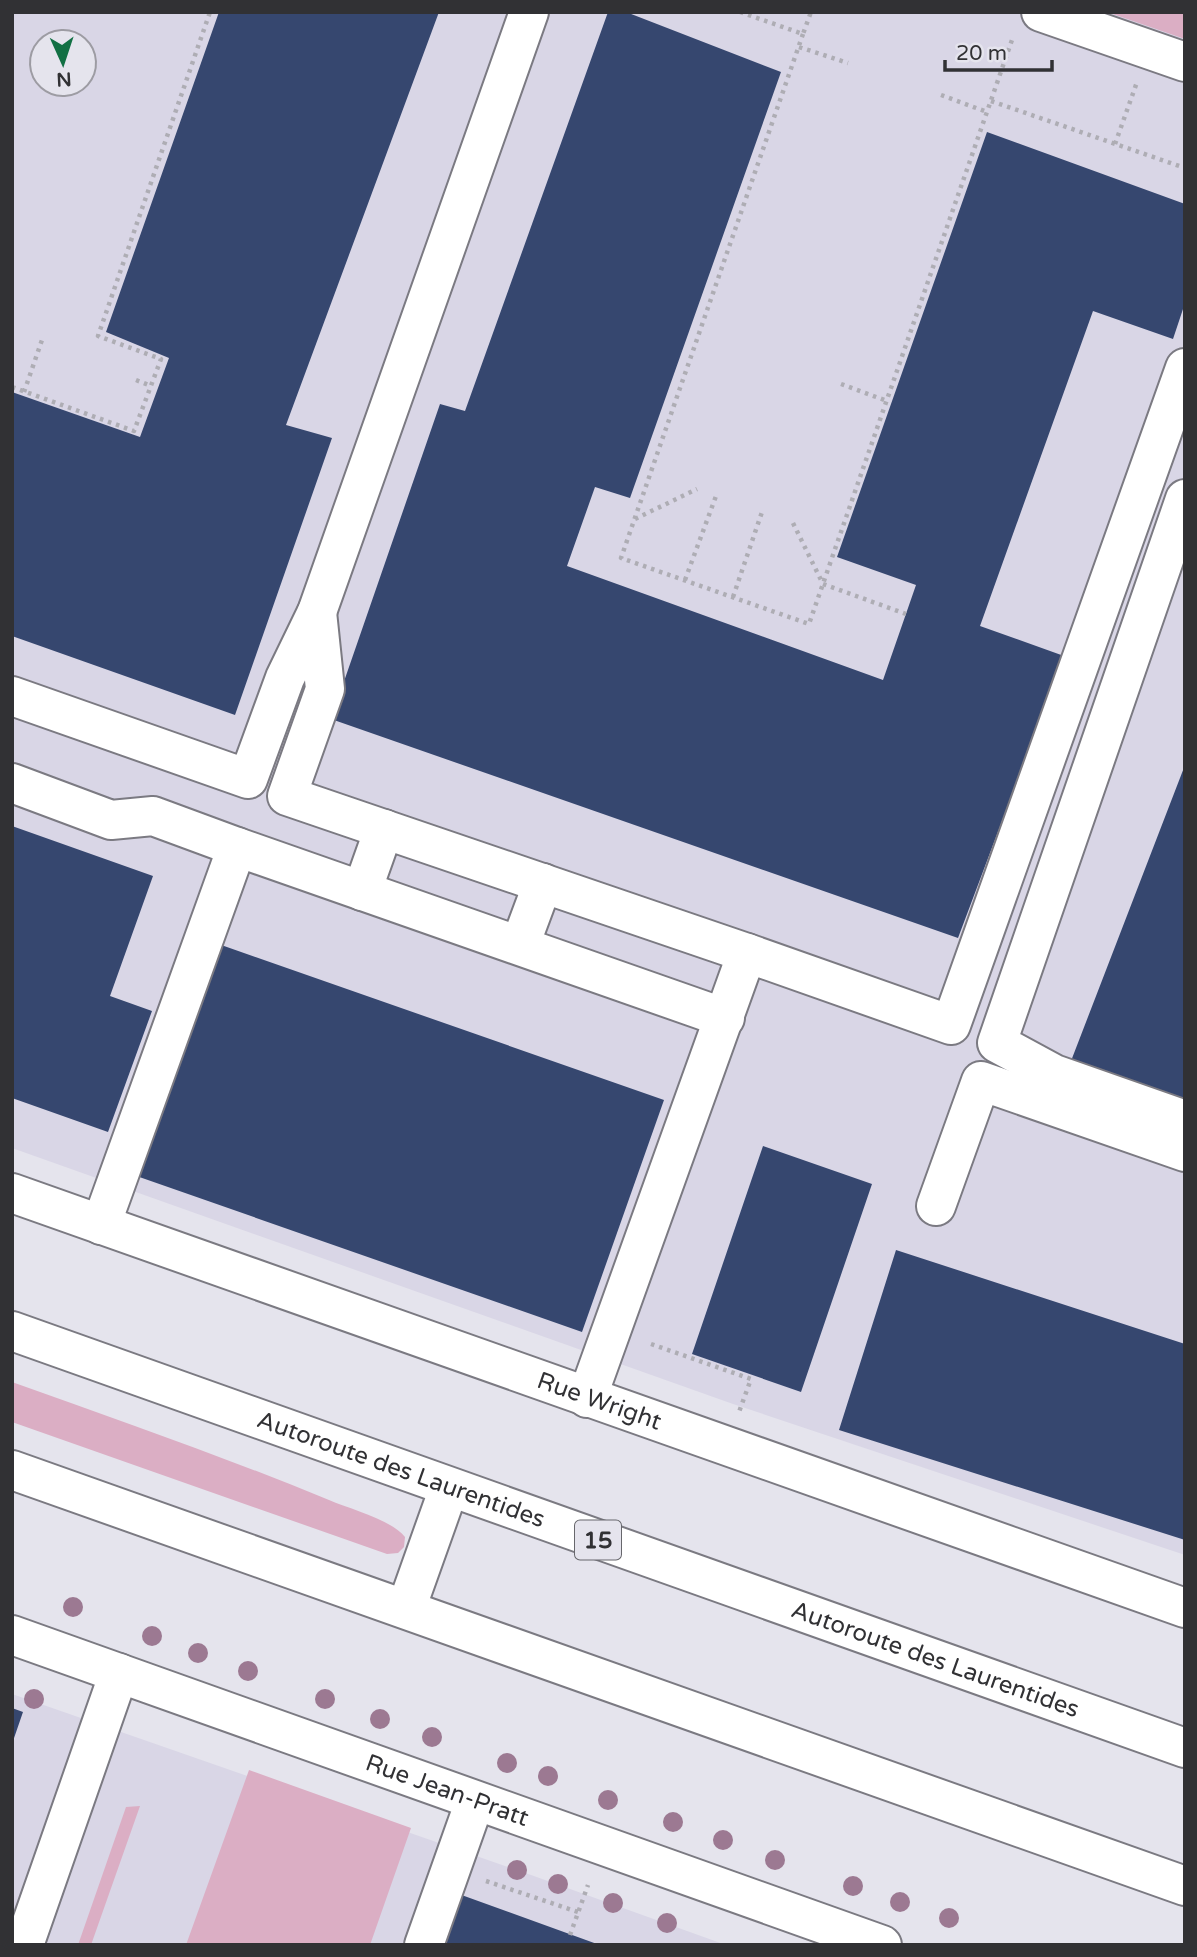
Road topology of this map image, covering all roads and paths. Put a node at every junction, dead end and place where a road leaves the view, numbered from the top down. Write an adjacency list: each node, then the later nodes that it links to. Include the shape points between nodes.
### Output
1 (210, 12): 20 (path, via 98,336 161,359)
2 (529, 12): 33 (main road)
3 (740, 12): 6 (path)
4 (811, 12): 6 (path)
5 (1027, 24): 8 (main road); 12 (path)
6 (803, 34): 7 (path)
7 (799, 47): 9 (path); 28 (path)
8 (1185, 62)
9 (848, 64)
10 (1138, 80): 14 (path)
11 (941, 95): 13 (path)
12 (991, 101): 13 (path); 14 (path)
13 (988, 112): 23 (path)
14 (1115, 144): 15 (path)
15 (1185, 168)
16 (42, 340): 22 (path)
17 (1185, 368): 42 (main road, via 951,1025)
18 (136, 380): 20 (path)
19 (841, 384): 23 (path)
20 (151, 386): 22 (path, via 134,431)
21 (12, 387): 22 (path)
22 (24, 392)
23 (887, 401): 31 (path)
24 (697, 489): 28 (path)
25 (716, 496): 30 (path)
26 (1185, 499): 44 (main road, via 997,1044 1054,1074)
27 (762, 512): 32 (path)
28 (635, 519): 30 (path, via 621,558)
29 (793, 523): 31 (path)
30 (685, 580): 32 (path)
31 (823, 584): 32 (path, via 809,624); 34 (path)
32 (733, 597)
33 (317, 612): 35 (main road, via 285,678 248,779); 37 (main road, via 325,689 287,796)
34 (906, 614)
35 (12, 696)
36 (12, 783): 38 (main road, via 111,820 153,816)
37 (384, 829): 39 (main road); 40 (main road)
38 (237, 847): 40 (main road); 48 (main road)
39 (543, 883): 41 (main road); 42 (main road)
40 (362, 891): 41 (main road)
41 (520, 945): 43 (main road)
42 (747, 953): 43 (main road)
43 (725, 1017): 51 (main road)
44 (1185, 1120)
45 (1185, 1152): 47 (main road, via 981,1081)
46 (12, 1193): 48 (main road, Rue Wright)
47 (936, 1206)
48 (102, 1225): 51 (main road, Rue Wright)
49 (12, 1331): 54 (main road, Autoroute des Laurentides / 15)
50 (651, 1344): 52 (path, via 751,1378)
51 (587, 1398): 55 (main road, Rue Wright)
52 (737, 1419)
53 (12, 1470): 56 (main road)
54 (449, 1488): 56 (main road); 59 (main road, Autoroute des Laurentides / 15)
55 (1185, 1608)
56 (406, 1609): 63 (main road)
57 (12, 1635): 58 (main road, Rue Jean-Pratt)
58 (119, 1673): 60 (main road, Rue Jean-Pratt); 66 (main road)
59 (1185, 1748)
60 (475, 1801): 67 (main road); 68 (main road, Rue Jean-Pratt)
61 (478, 1878): 64 (path)
62 (588, 1885): 64 (path)
63 (1185, 1886)
64 (578, 1913): 65 (path)
65 (570, 1935)
66 (24, 1945)
67 (424, 1945)
68 (882, 1945)

